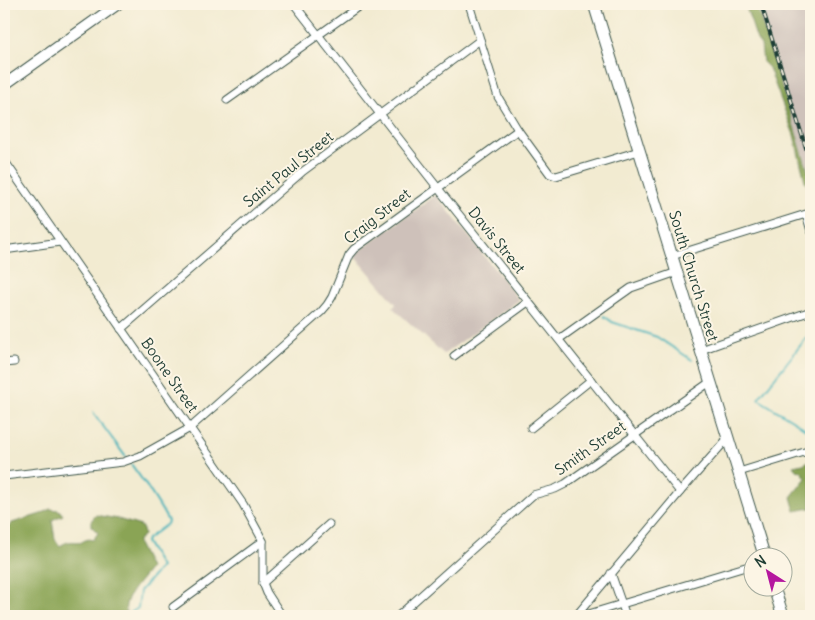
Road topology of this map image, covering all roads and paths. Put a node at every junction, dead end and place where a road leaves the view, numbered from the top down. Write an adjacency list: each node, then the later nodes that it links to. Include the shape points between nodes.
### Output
1 (118, 4): 8 (main road)
2 (294, 4): 6 (street, Davis Street)
3 (362, 4): 6 (street)
4 (469, 4): 7 (street)
5 (594, 4): 12 (main road, South Church Street)
6 (318, 34): 9 (street); 10 (street, Davis Street)
7 (480, 40): 10 (street, Saint Paul Street); 11 (street, via 498,98)
8 (4, 85)
9 (227, 100)
10 (380, 113): 14 (street, Davis Street); 22 (street, Saint Paul Street, via 302,172)
11 (518, 130): 12 (street, via 545,168 556,176); 14 (street, Craig Street)
12 (639, 150): 18 (main road, South Church Street)
13 (4, 160): 16 (street, Boone Street)
14 (437, 187): 20 (street, Davis Street); 30 (street, Craig Street, via 354,249 327,305)
15 (811, 231): 18 (street, via 806,214)
16 (60, 242): 17 (street); 22 (street, Boone Street)
17 (4, 250)
18 (672, 256): 19 (main road, South Church Street)
19 (677, 272): 23 (street, via 622,293); 24 (main road, South Church Street)
20 (528, 302): 23 (street, Davis Street); 25 (street)
21 (811, 311): 24 (street)
22 (121, 329): 30 (street, Boone Street)
23 (559, 339): 28 (street, Davis Street)
24 (701, 350): 29 (main road, South Church Street)
25 (454, 356)
26 (14, 362): 27 (street)
27 (4, 363)
28 (591, 380): 31 (street); 32 (street, Davis Street)
29 (710, 382): 32 (street, Smith Street); 33 (main road, South Church Street)
30 (190, 428): 36 (street, Craig Street, via 123,462); 39 (street, Boone Street, via 243,504)
31 (531, 428)
32 (634, 434): 37 (street, Davis Street); 48 (street, Smith Street, via 565,484 529,498)
33 (728, 438): 35 (main road, South Church Street); 37 (street)
34 (811, 450): 35 (street)
35 (739, 472): 40 (main road, South Church Street)
36 (4, 476)
37 (680, 492): 42 (street)
38 (329, 524): 43 (street)
39 (263, 541): 43 (street, Boone Street); 46 (street)
40 (762, 548)
41 (742, 568): 45 (street)
42 (611, 573): 45 (street); 49 (street)
43 (263, 583): 47 (street, Boone Street)
44 (777, 598): 52 (main road)
45 (623, 605): 50 (street); 51 (street)
46 (173, 607)
47 (282, 616)
48 (398, 616)
49 (576, 616)
50 (582, 616)
51 (626, 616)
52 (783, 616)

